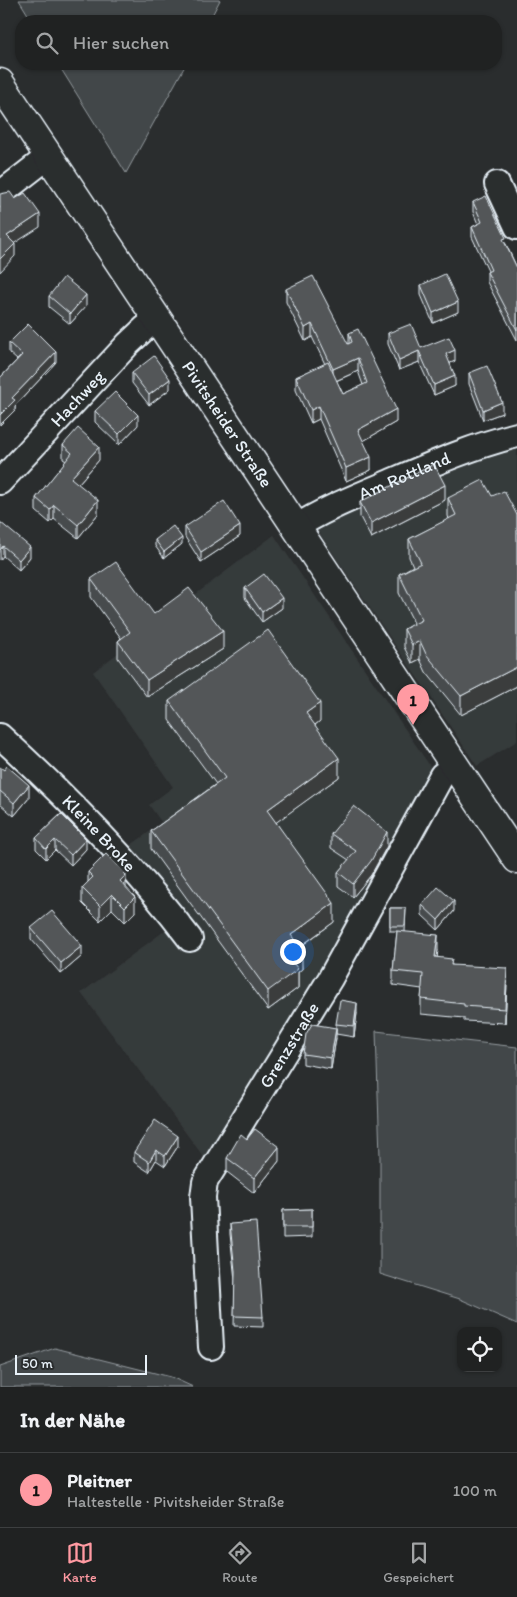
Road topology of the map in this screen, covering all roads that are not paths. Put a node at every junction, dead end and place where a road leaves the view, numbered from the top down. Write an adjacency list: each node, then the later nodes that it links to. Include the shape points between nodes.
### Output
1 (0, 83): 2 (main road, Pivitsheider Straße)
2 (49, 156): 4 (street); 6 (main road, Pivitsheider Straße)
3 (497, 184): 5 (street)
4 (0, 194)
5 (517, 227)
6 (158, 320): 8 (street, Hachweg, via 128,344); 9 (main road, Pivitsheider Straße)
7 (517, 435): 9 (street, Am Rottland, via 487,442 423,468 316,514)
8 (0, 482)
9 (296, 527): 11 (main road, Pivitsheider Straße)
10 (0, 736): 13 (street, Kleine Broke, via 66,796 172,914)
11 (455, 767): 12 (main road, Pivitsheider Straße); 14 (street, Grenzstraße, via 442,775 330,979 205,1182 202,1197)
12 (517, 859)
13 (190, 939)
14 (212, 1347)

